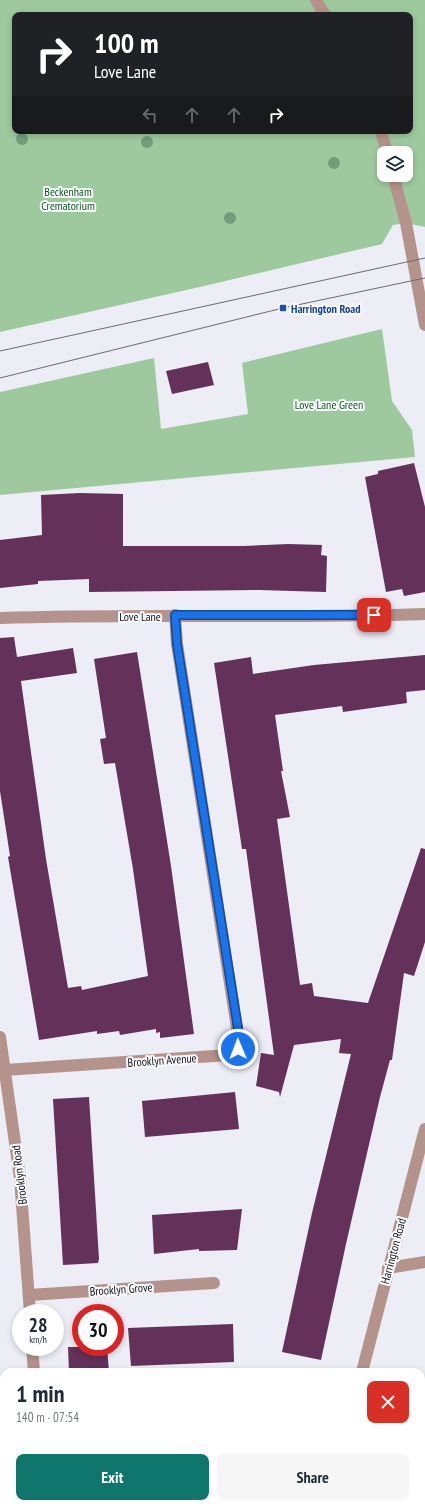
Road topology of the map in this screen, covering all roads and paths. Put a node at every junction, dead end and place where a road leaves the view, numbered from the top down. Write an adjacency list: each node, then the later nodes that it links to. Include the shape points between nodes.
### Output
1 (316, 0): 2 (street)
2 (323, 12)
3 (381, 134): 4 (street)
4 (385, 146)
5 (395, 182): 6 (street, via 406,223)
6 (425, 325)
7 (425, 614): 8 (street, Love Lane)
8 (175, 615): 9 (street, Love Lane); 11 (street, Brooklyn Avenue, via 177,644 240,1041 238,1049 229,1055)
9 (0, 618)
10 (0, 1037): 11 (street, Brooklyn Road)
11 (5, 1070): 16 (street, Brooklyn Road, via 20,1178)
12 (425, 1129): 14 (street, Harrington Road)
13 (425, 1262): 14 (street)
14 (388, 1268): 20 (street, Harrington Road)
15 (214, 1282): 16 (street, Brooklyn Grove)
16 (28, 1295): 17 (street, Brooklyn Road)
17 (29, 1304)
18 (33, 1356): 19 (street)
19 (34, 1368)
20 (363, 1368)

